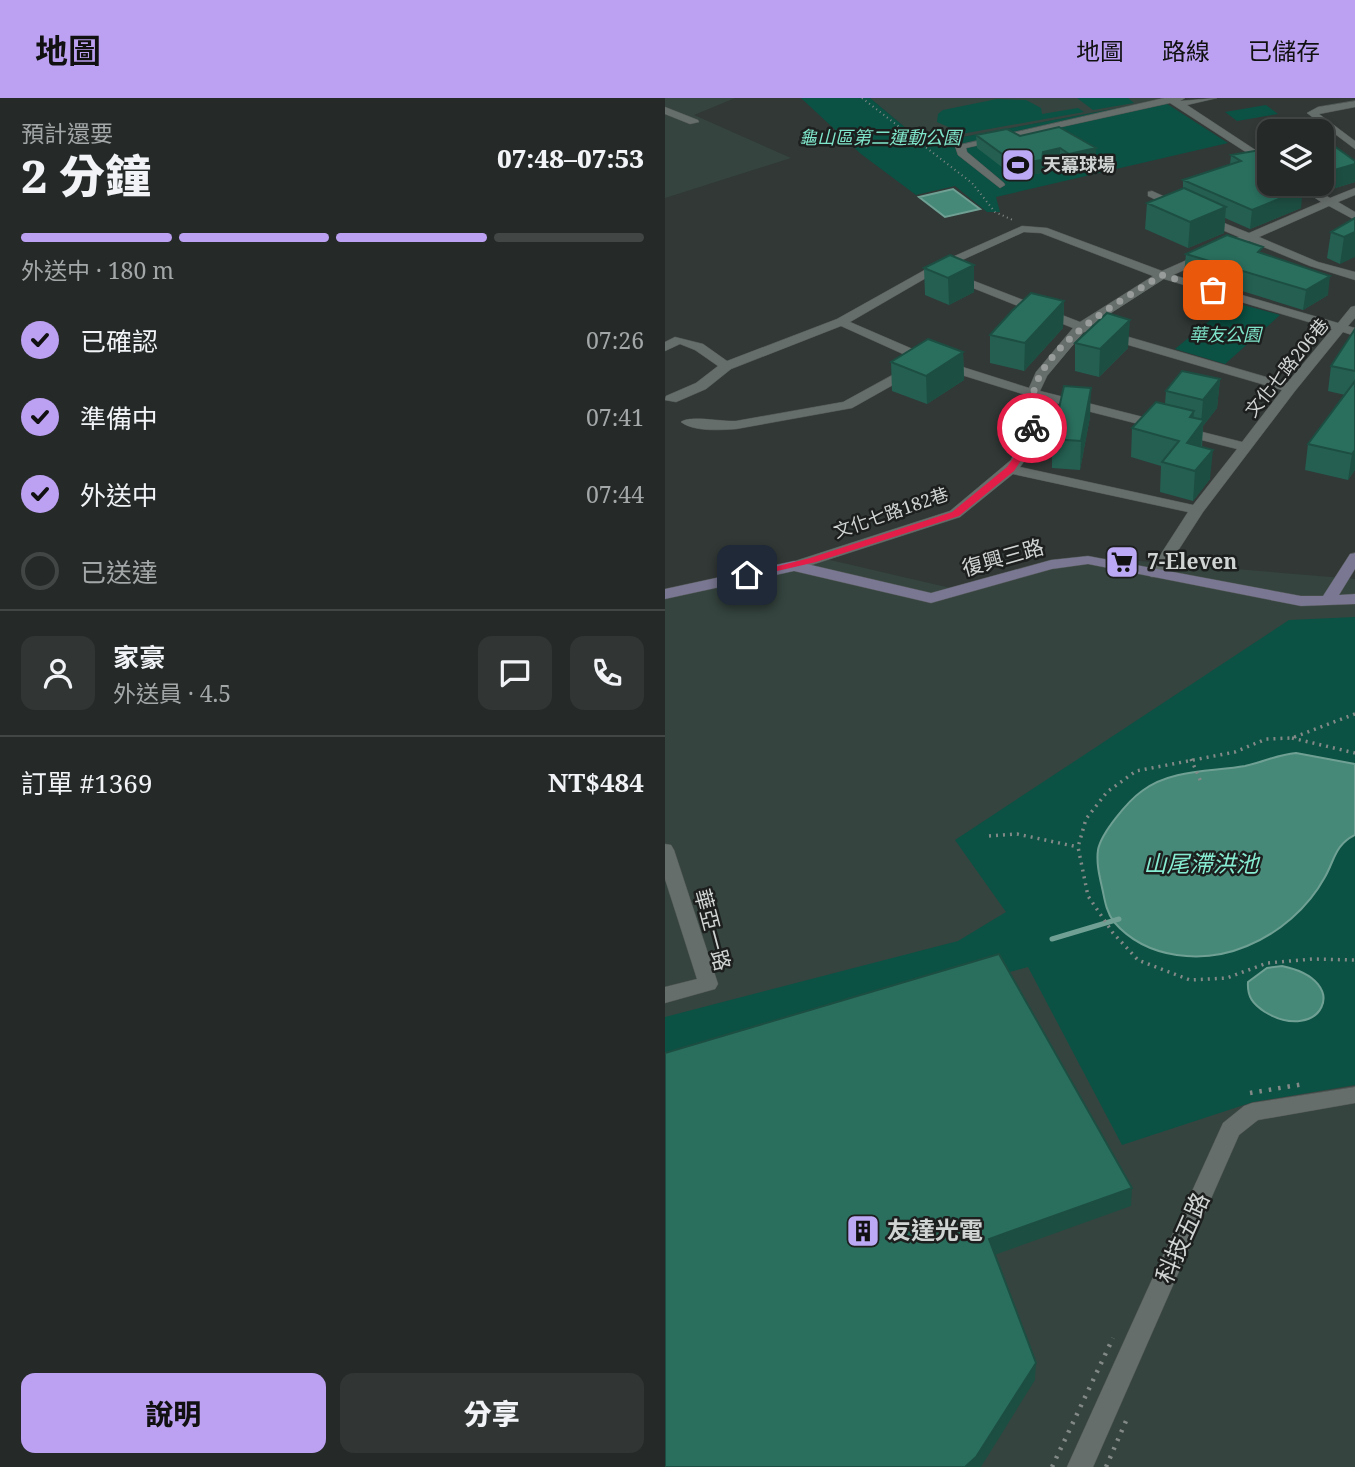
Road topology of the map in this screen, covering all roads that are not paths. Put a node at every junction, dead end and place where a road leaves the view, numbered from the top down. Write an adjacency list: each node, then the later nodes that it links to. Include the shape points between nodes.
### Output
1 (1212, 98): 2 (street)
2 (1175, 100): 7 (street); 8 (street, via 960,146 962,153)
3 (1355, 104): 6 (street, via 1316,106 1312,113)
4 (665, 110): 5 (street)
5 (694, 122)
6 (1355, 146)
7 (1257, 156)
8 (1000, 185)
9 (1355, 191): 12 (street, 文化七路182巷)
10 (1152, 194): 14 (street)
11 (1317, 196): 12 (street)
12 (1326, 202): 13 (street); 14 (street, 文化七路182巷)
13 (1355, 217)
14 (1247, 239): 16 (street, 文化七路182巷); 17 (street)
15 (934, 269): 16 (street, via 1033,228); 19 (street); 20 (street)
16 (1162, 275): 20 (street, 文化七路182巷); 21 (street)
17 (1355, 276)
18 (1355, 310): 21 (street, 文化七路206巷)
19 (841, 322): 24 (street); 25 (street)
20 (1081, 327): 26 (street); 27 (street, 文化七路182巷, via 1041,375)
21 (1340, 329): 22 (street); 26 (street, 文化七路206巷)
22 (1355, 332)
23 (665, 347): 25 (street, via 679,340 699,347)
24 (926, 360): 27 (street); 29 (street, via 847,405 736,425)
25 (726, 366): 28 (street, via 701,386)
26 (1290, 388): 30 (street, 文化七路206巷)
27 (1033, 393): 30 (street); 31 (street, 文化七路182巷, via 1033,426)
28 (671, 400)
29 (688, 422)
30 (1247, 447): 32 (street, 文化七路206巷)
31 (1011, 469): 32 (street); 34 (street, 文化七路182巷, via 955,514)
32 (1197, 510): 35 (street, 文化七路206巷)
33 (1355, 557): 38 (street)
34 (794, 566): 35 (street, 復興三路, via 931,598 1051,565 1088,560); 36 (street, 復興三路)
35 (1156, 574): 38 (street, 復興三路, via 1301,601)
36 (665, 594)
37 (1355, 599): 38 (street, 復興三路)
38 (1328, 600)
39 (665, 850): 40 (street, 華亞一路, via 708,984)
40 (665, 995)
41 (1355, 1095): 42 (street, 科技五路, via 1252,1112 1231,1129)
42 (1080, 1467)

